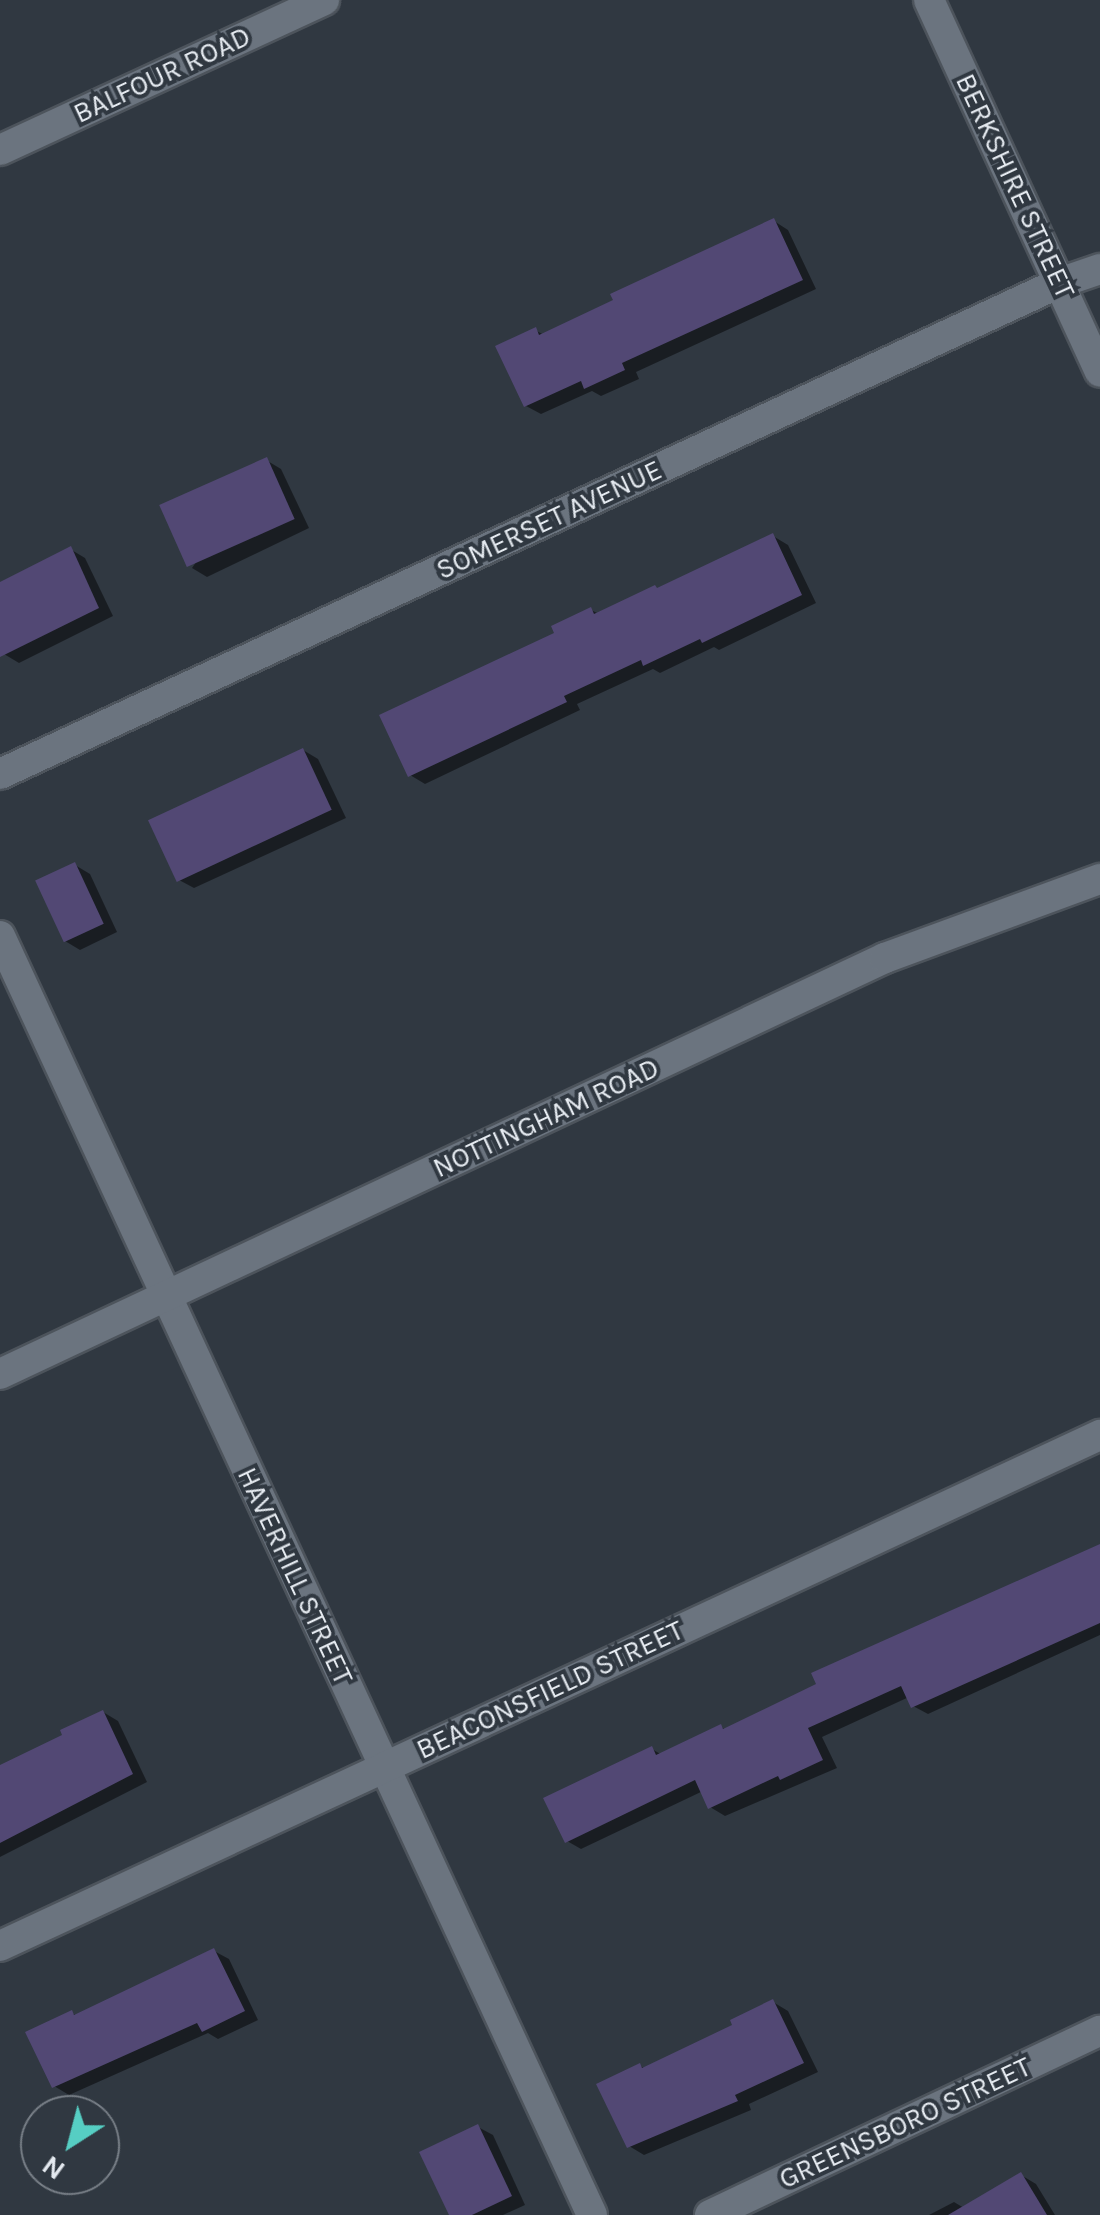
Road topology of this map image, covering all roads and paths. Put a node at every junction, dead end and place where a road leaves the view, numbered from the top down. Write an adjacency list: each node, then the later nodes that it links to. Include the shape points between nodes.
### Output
1 (324, 0): 3 (street, BALFOUR ROAD)
2 (929, 0): 5 (street, BERKSHIRE STREET)
3 (0, 150)
4 (1100, 269): 5 (street, SOMERSET AVENUE)
5 (1059, 284): 6 (street, BERKSHIRE STREET); 7 (street, SOMERSET AVENUE)
6 (1100, 372)
7 (0, 774)
8 (1100, 879): 10 (street, NOTTINGHAM ROAD, via 885,958)
9 (0, 936): 10 (street, HAVERHILL STREET)
10 (166, 1297): 11 (street, NOTTINGHAM ROAD); 13 (street, HAVERHILL STREET)
11 (0, 1374)
12 (1100, 1435): 13 (street, BEACONSFIELD STREET)
13 (384, 1768): 14 (street, BEACONSFIELD STREET); 16 (street, HAVERHILL STREET)
14 (0, 1946)
15 (1100, 2031): 17 (street, GREENSBORO STREET)
16 (592, 2215)
17 (710, 2215)

